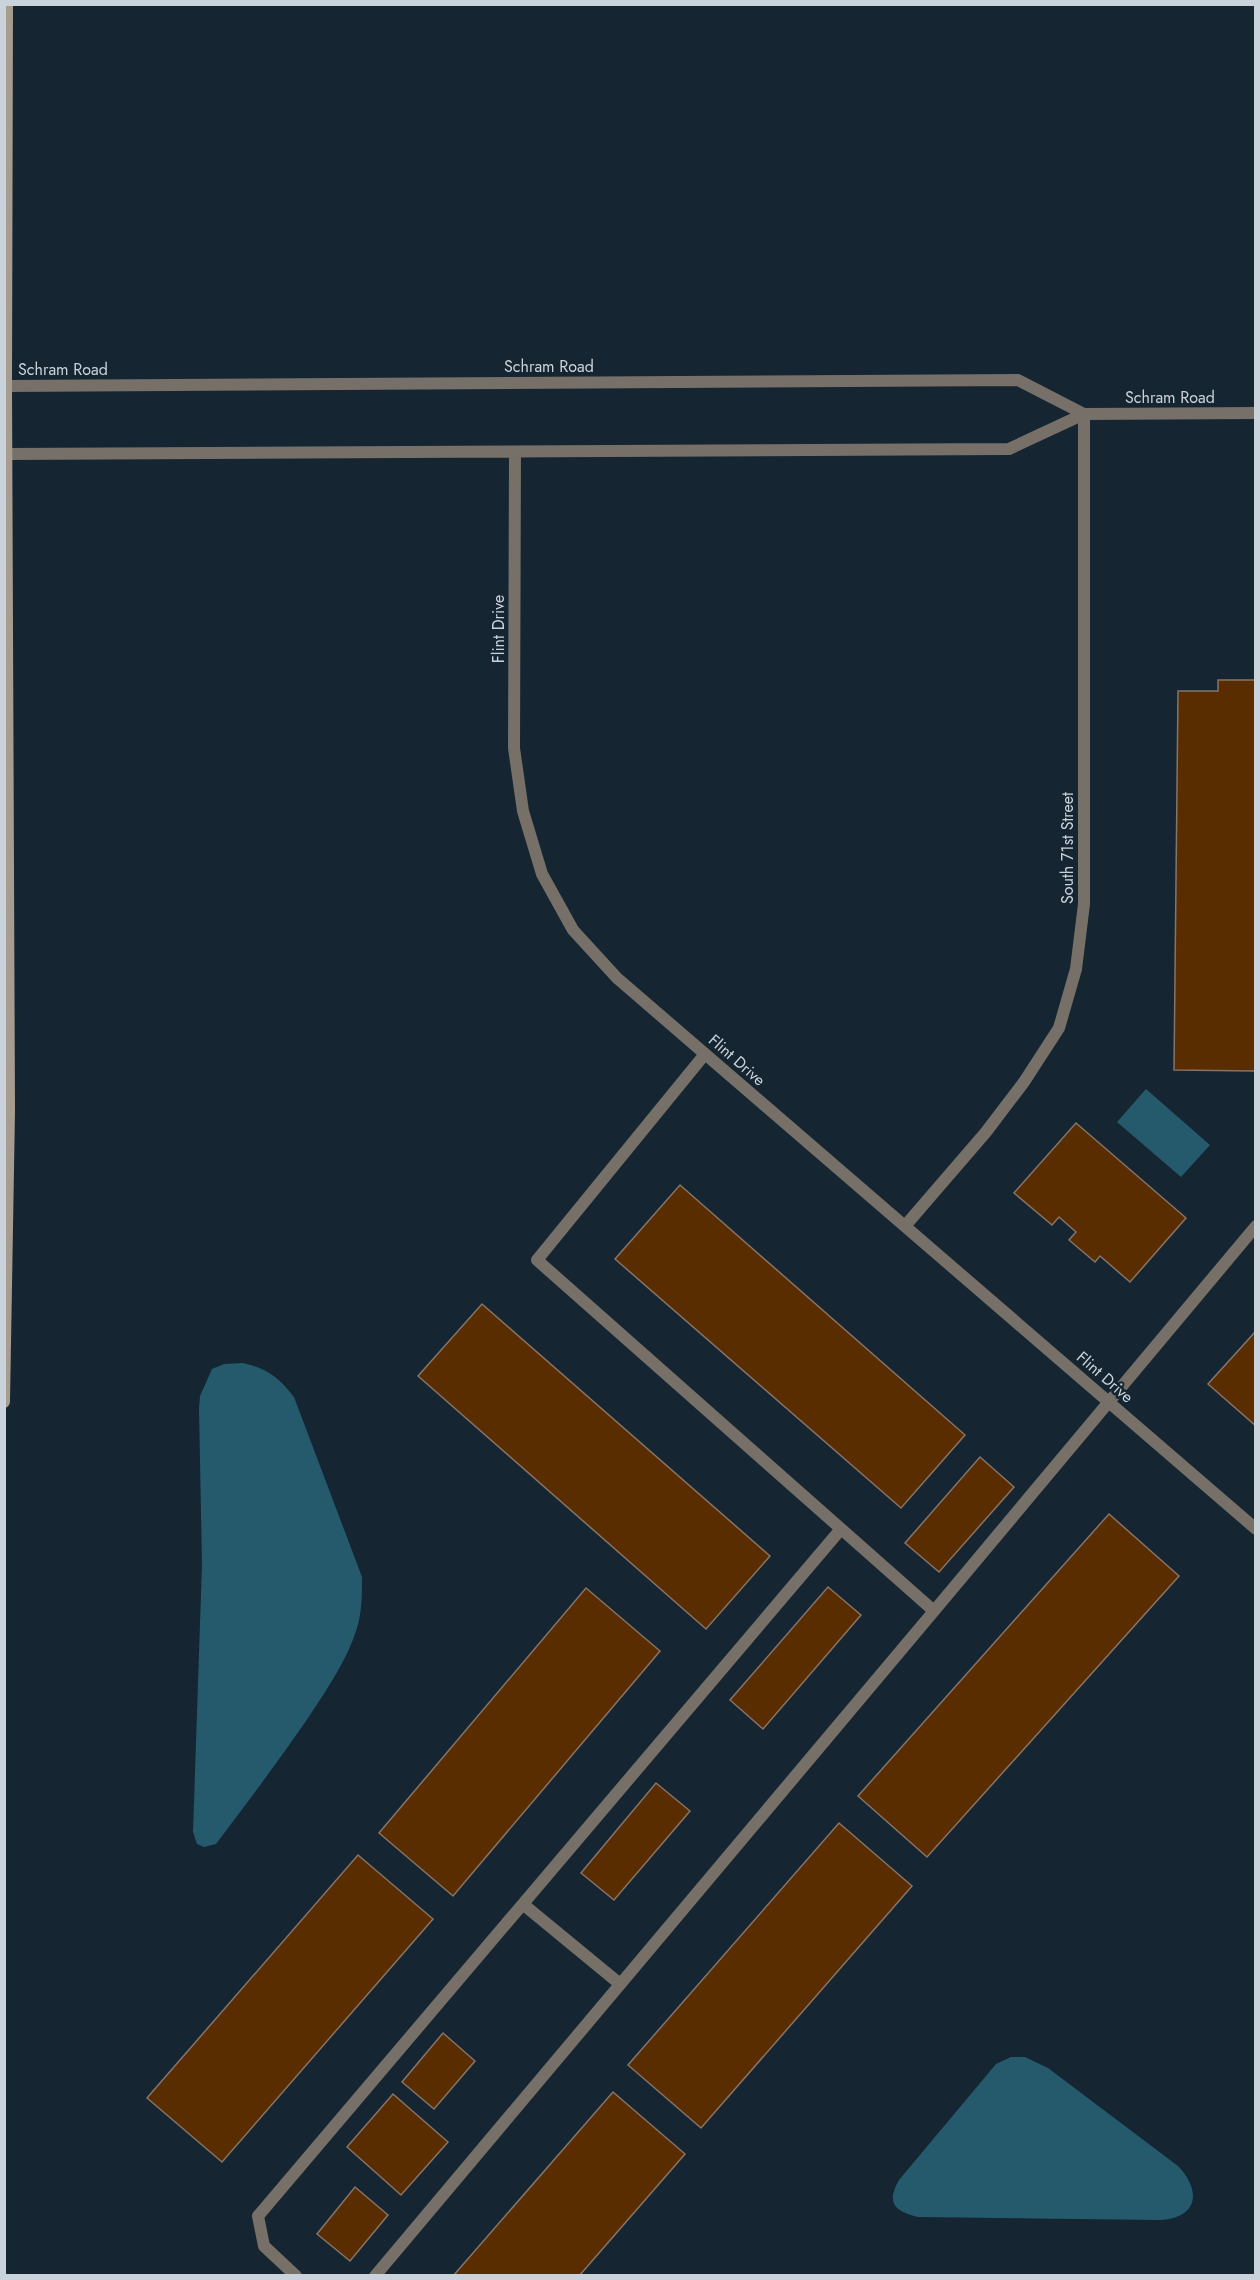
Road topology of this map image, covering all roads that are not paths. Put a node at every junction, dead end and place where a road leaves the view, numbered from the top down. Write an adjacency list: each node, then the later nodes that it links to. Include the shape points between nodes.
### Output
1 (8, 4): 2 (street)
2 (5, 386): 4 (street, Schram Road, via 1018,380); 6 (street)
3 (1256, 413): 4 (street, Schram Road)
4 (1084, 414): 5 (street, Schram Road, via 1010,449); 8 (street, South 71st Street, via 1084,904 1076,969 1059,1028 1024,1082)
5 (515, 452): 6 (street, Schram Road); 7 (street, Flint Drive, via 514,748 523,810 542,874 573,930 617,978)
6 (6, 454): 11 (street, via 9,1111)
7 (705, 1054): 8 (street, Flint Drive); 12 (street, via 537,1260)
8 (904, 1226): 10 (street, Flint Drive)
9 (1256, 1226): 10 (street)
10 (1108, 1401): 13 (street, Flint Drive); 14 (street)
11 (4, 1402)
12 (841, 1529): 14 (street); 15 (street)
13 (1256, 1529)
14 (934, 1611): 16 (street)
15 (524, 1905): 16 (street); 17 (street, via 258,2216 264,2246)
16 (620, 1984): 18 (street)
17 (296, 2276)
18 (375, 2276)

